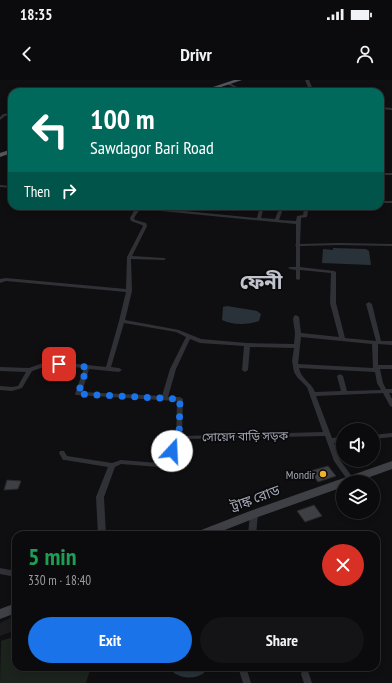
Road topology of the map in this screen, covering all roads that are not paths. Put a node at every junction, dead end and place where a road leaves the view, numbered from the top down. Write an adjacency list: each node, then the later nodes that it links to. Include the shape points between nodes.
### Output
1 (239, 80): 2 (highway)
2 (230, 82): 3 (highway); 4 (highway)
3 (208, 88)
4 (212, 88)
5 (136, 210): 17 (street, via 133,221 145,226)
6 (158, 210): 11 (street)
7 (191, 210): 11 (street)
8 (261, 210): 12 (street)
9 (281, 210): 13 (street)
10 (306, 210): 14 (street, via 304,216 299,217)
11 (190, 213): 12 (street)
12 (259, 219): 13 (street)
13 (277, 220): 14 (street)
14 (298, 223): 15 (street)
15 (297, 245): 16 (street); 20 (street)
16 (392, 245)
17 (129, 257): 18 (street); 23 (street)
18 (164, 259)
19 (290, 268): 20 (street)
20 (299, 269): 21 (street); 29 (street, via 334,272 333,303)
21 (298, 278)
22 (0, 281): 23 (street, via 11,279)
23 (129, 291): 26 (street)
24 (369, 304): 30 (street)
25 (296, 317): 27 (street, via 295,325)
26 (122, 322): 28 (street, via 177,331); 39 (street)
27 (299, 335): 29 (street); 33 (street)
28 (189, 336): 32 (street, via 200,341); 49 (street, via 173,369)
29 (342, 338): 30 (street)
30 (377, 343): 31 (street); 37 (street)
31 (392, 343)
32 (247, 345): 33 (street); 42 (street)
33 (296, 346): 34 (street)
34 (297, 366): 37 (street); 48 (street, via 300,376 307,382)
35 (87, 367): 39 (street); 40 (street, via 49,363); 49 (street, via 78,394)
36 (392, 367): 37 (street)
37 (376, 368): 45 (street)
38 (0, 369): 40 (street)
39 (108, 369): 41 (street)
40 (30, 370): 44 (street, via 20,387)
41 (119, 370)
42 (245, 370)
43 (340, 376): 47 (street)
44 (0, 388)
45 (384, 391): 46 (street); 47 (street); 50 (street)
46 (392, 391)
47 (344, 393): 48 (street)
48 (313, 394): 53 (street)
49 (165, 398): 55 (street, via 180,399)
50 (392, 406)
51 (392, 435): 52 (street)
52 (380, 436)
53 (328, 438): 54 (street, সোয়েদ বাড়ি সড়ক); 55 (street, সোয়েদ বাড়ি সড়ক, via 219,435 185,437); 60 (street)
54 (336, 439)
55 (179, 440): 57 (street, via 166,462 162,464 121,462)
56 (62, 453): 57 (street, via 64,458)
57 (112, 465): 66 (street, via 100,497)
58 (392, 465): 61 (main road, ট্রাঙ্ক রোড)
59 (392, 469): 62 (main road, ট্রাঙ্ক রোড)
60 (346, 475)
61 (367, 475)
62 (373, 475)
63 (336, 487): 65 (main road, ট্রাঙ্ক রোড)
64 (336, 490): 65 (main road, ট্রাঙ্ক রোড)
65 (254, 516): 67 (main road, ট্রাঙ্ক রোড); 68 (main road, ট্রাঙ্ক রোড); 69 (street)
66 (102, 531)
67 (211, 531)
68 (221, 531)
69 (252, 531)
70 (0, 571): 71 (street)
71 (12, 573)
72 (12, 606): 73 (main road)
73 (0, 610)
74 (12, 610): 75 (main road)
75 (0, 614)
76 (243, 671): 77 (street)
77 (247, 683)

